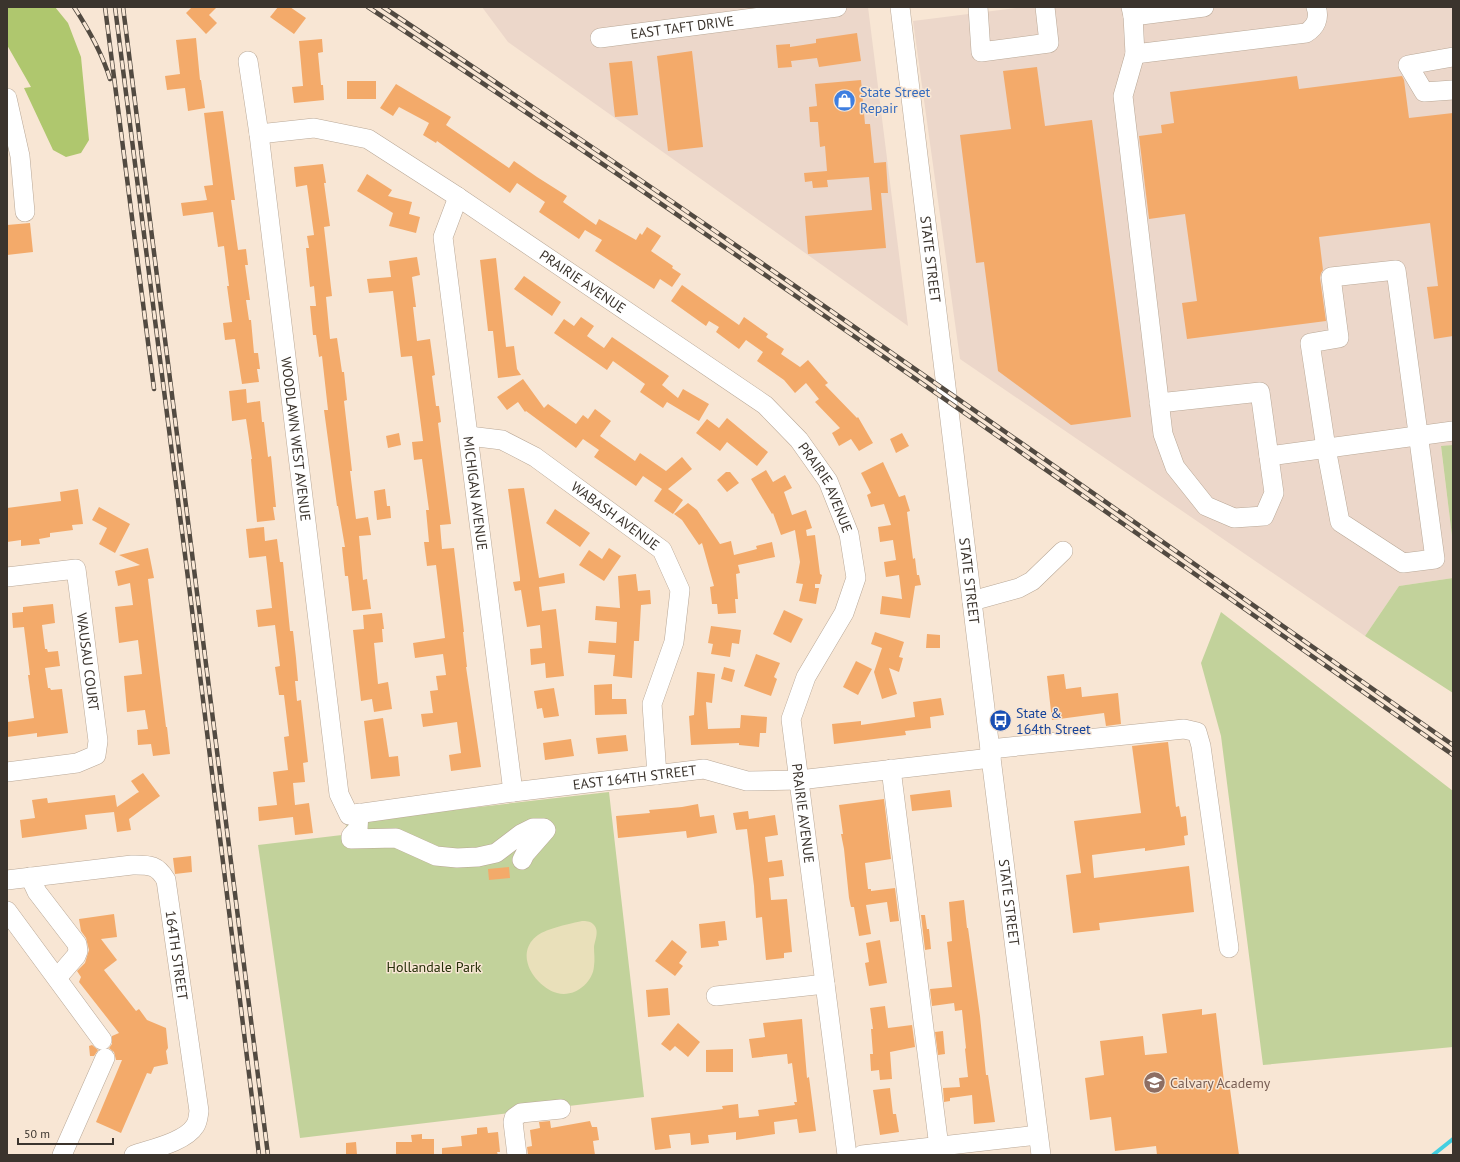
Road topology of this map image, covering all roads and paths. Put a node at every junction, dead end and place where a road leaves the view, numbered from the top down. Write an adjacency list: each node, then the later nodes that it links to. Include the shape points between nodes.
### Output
1 (836, 7): 8 (street, EAST TAFT DRIVE)
2 (900, 7): 25 (street, STATE STREET)
3 (978, 7): 4 (street, via 981,52 1049,43)
4 (1045, 7)
5 (1204, 7): 7 (street)
6 (1316, 7): 9 (street, via 1316,24 1306,33)
7 (1132, 12): 9 (street)
8 (600, 38)
9 (1135, 54): 17 (street, via 1123,96)
10 (1453, 57): 12 (street, via 1408,65 1424,92)
11 (248, 61): 14 (street, WOODLAWN WEST AVENUE)
12 (1453, 90)
13 (7, 98): 16 (street, via 20,156)
14 (259, 134): 15 (street, PRAIRIE AVENUE, via 314,128 368,139); 32 (street, WOODLAWN WEST AVENUE, via 339,794)
15 (458, 197): 19 (street, MICHIGAN AVENUE, via 443,237); 30 (street, PRAIRIE AVENUE, via 765,405 799,440 828,481 849,534 856,578 844,613 806,677 791,719)
16 (25, 212)
17 (1159, 403): 22 (street, via 1260,392); 22 (street, via 1163,434 1174,467 1206,506 1234,518 1264,516 1274,493)
18 (1453, 431): 20 (street)
19 (469, 436): 29 (street, WABASH AVENUE, via 502,440 535,457 662,550 680,590 674,642 652,704); 31 (street, MICHIGAN AVENUE)
20 (1418, 436): 21 (street); 21 (street, via 1435,558 1403,563 1340,522); 21 (street, via 1396,270 1331,277 1339,338 1310,343)
21 (1326, 448): 22 (street)
22 (1269, 456)
23 (1063, 551): 25 (street, via 1032,581 1019,588)
24 (7, 578): 28 (street, WAUSAU COURT, via 76,569 98,741 96,755 77,763)
25 (972, 601): 26 (street, STATE STREET)
26 (990, 754): 27 (street, EAST 164TH STREET); 37 (street, EAST 164TH STREET, via 1184,728 1197,732); 44 (street, STATE STREET)
27 (891, 769): 30 (street, EAST 164TH STREET); 45 (street)
28 (7, 772)
29 (657, 775): 30 (street, EAST 164TH STREET, via 704,769 747,781); 31 (street, EAST 164TH STREET)
30 (799, 780): 39 (street, PRAIRIE AVENUE)
31 (513, 792): 32 (street, EAST 164TH STREET)
32 (354, 814): 33 (street, via 358,829 350,839 396,838 436,856 450,858 478,857 496,853 521,834 533,828 544,828 546,830)
33 (522, 860)
34 (30, 877): 35 (street, 164TH STREET); 38 (street, via 37,892 77,944 76,956); 47 (street, 164TH STREET, via 145,865 161,871 166,880 199,1111 198,1120 195,1127 186,1135)
35 (7, 880)
36 (7, 911): 38 (street)
37 (1229, 948)
38 (57, 978): 41 (street)
39 (825, 984): 40 (street); 49 (street, PRAIRIE AVENUE)
40 (716, 996)
41 (102, 1040)
42 (105, 1058): 46 (street)
43 (561, 1109): 48 (street, via 521,1113 514,1118)
44 (1038, 1135): 45 (street); 51 (street, STATE STREET)
45 (939, 1150): 50 (street)
46 (62, 1155)
47 (134, 1155)
48 (517, 1155)
49 (847, 1155)
50 (862, 1155)
51 (1041, 1155)

